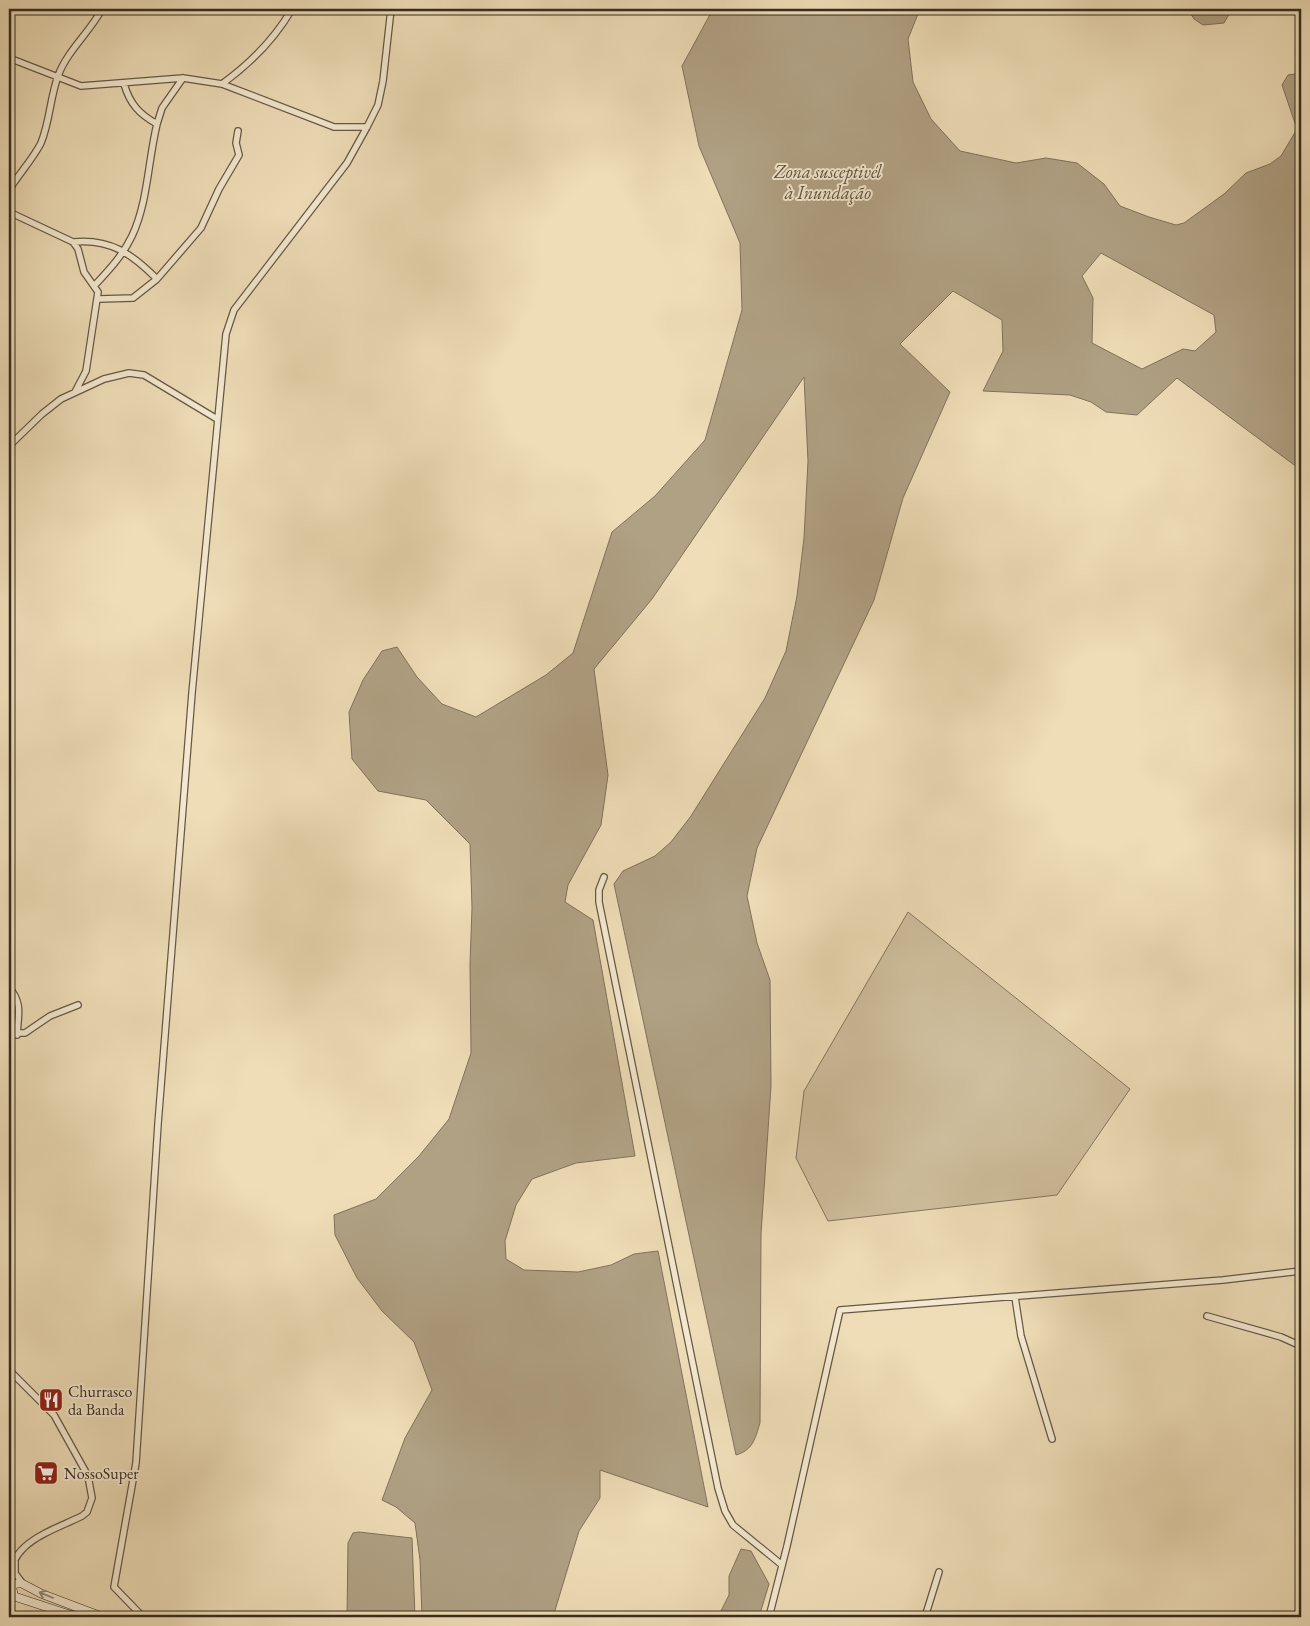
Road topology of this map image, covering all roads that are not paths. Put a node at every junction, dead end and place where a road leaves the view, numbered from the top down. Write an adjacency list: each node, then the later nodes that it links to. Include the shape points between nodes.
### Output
1 (102, 9): 5 (street)
2 (292, 9): 8 (street, via 263,50)
3 (391, 9): 10 (street, via 383,81 378,105)
4 (9, 58): 5 (street)
5 (58, 76): 7 (street, via 81,86); 12 (street, via 50,116 40,144)
6 (183, 78): 7 (street); 8 (street); 9 (street, via 162,108)
7 (124, 84): 9 (street, via 135,108)
8 (222, 84): 10 (street, via 334,126)
9 (157, 124): 15 (street, via 144,202)
10 (367, 127): 20 (street, via 347,163 234,310 226,334)
11 (238, 131): 16 (street, via 239,155 219,188 209,215)
12 (9, 190)
13 (9, 212): 14 (street)
14 (73, 242): 15 (street, via 86,240); 17 (street, via 84,272)
15 (124, 250): 16 (street); 17 (street)
16 (156, 279): 18 (street, via 133,298)
17 (95, 285): 18 (street)
18 (99, 299): 19 (street, via 86,371)
19 (75, 392): 20 (street, via 104,379 129,373 144,375); 21 (street, via 42,414)
20 (217, 419): 41 (street, via 158,1124 136,1463 114,1587)
21 (9, 446)
22 (604, 877): 34 (street, via 599,902 718,1488 733,1525)
23 (9, 987): 26 (street, via 19,1004)
24 (78, 1005): 26 (street)
25 (9, 1033): 26 (street)
26 (17, 1035)
27 (1301, 1271): 28 (street)
28 (1015, 1297): 32 (street, via 1021,1336); 34 (street, via 840,1310)
29 (1207, 1316): 30 (street, via 1282,1337)
30 (1301, 1346)
31 (9, 1370): 33 (street, via 54,1415 88,1476 92,1498 82,1516 29,1542)
32 (1052, 1439)
33 (15, 1558): 38 (street); 38 (street)
34 (782, 1565): 42 (street)
35 (939, 1572): 43 (street)
36 (1301, 1574): 37 (street)
37 (1300, 1582)
38 (12, 1587): 39 (main road); 40 (main road, one-way to 38)
39 (76, 1617)
40 (103, 1617)
41 (143, 1617)
42 (769, 1617)
43 (925, 1617)

